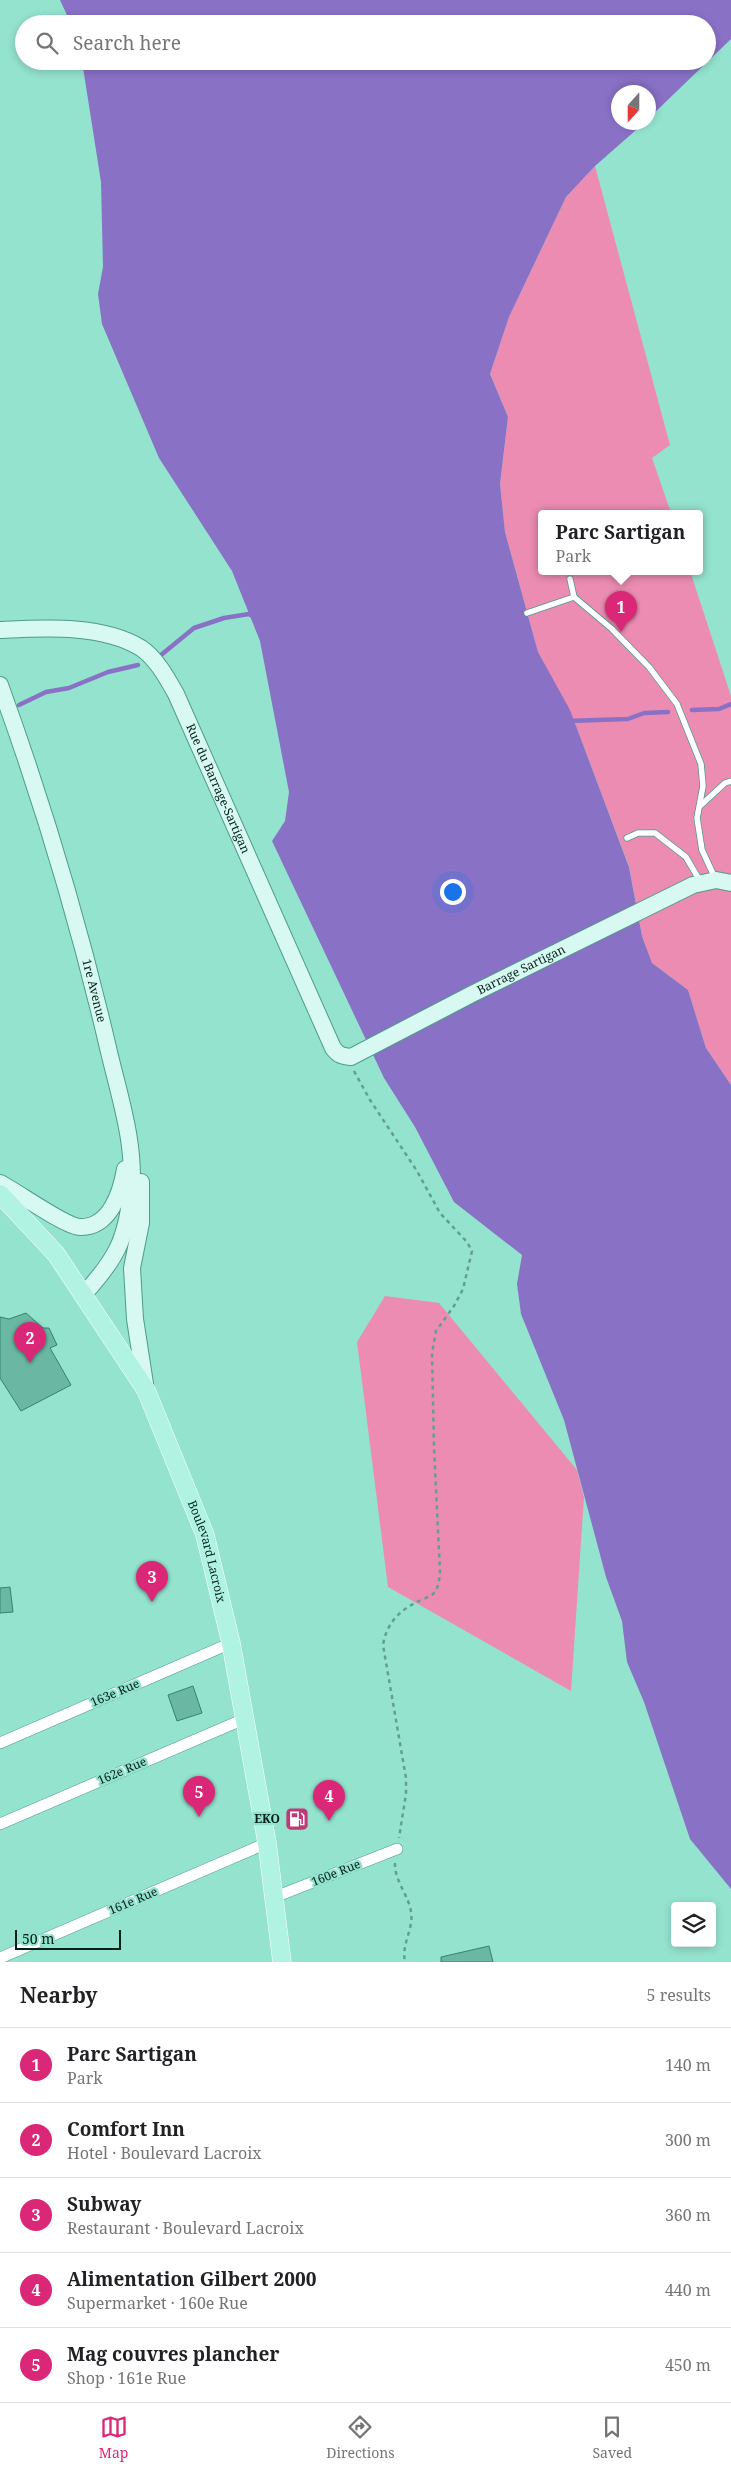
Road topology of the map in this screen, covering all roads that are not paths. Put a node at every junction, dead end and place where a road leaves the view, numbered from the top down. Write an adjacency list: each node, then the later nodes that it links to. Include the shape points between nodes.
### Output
1 (570, 579): 2 (lane)
2 (574, 597): 3 (lane); 7 (lane, via 612,629 649,667 677,704 701,764 703,786)
3 (527, 613)
4 (0, 630): 10 (main road, Rue du Barrage-Sartigan, via 81,630 119,639 142,648 161,669 176,694 333,1048 337,1054)
5 (0, 685): 11 (main road, 1re Avenue, via 55,847 91,976)
6 (731, 781): 7 (lane)
7 (699, 807): 9 (lane, via 697,818)
8 (627, 838): 9 (lane, via 638,833 655,833 686,857)
9 (710, 883): 10 (main road, Barrage Sartigan, via 472,994)
10 (349, 1057)
11 (130, 1142): 12 (main road, via 121,1188 107,1215 95,1224 79,1227); 14 (main road, 1re Avenue, via 132,1192 125,1230 117,1252); 15 (main road, via 141,1179 141,1223 132,1268 135,1319)
12 (0, 1183)
13 (0, 1194): 14 (main road, Boulevard Lacroix, via 56,1254)
14 (84, 1294): 15 (main road, Boulevard Lacroix)
15 (146, 1390): 16 (main road, Boulevard Lacroix, via 204,1535)
16 (230, 1643): 17 (main road, Boulevard Lacroix); 18 (street, 163e Rue)
17 (244, 1719): 19 (street, 162e Rue); 20 (main road, Boulevard Lacroix)
18 (0, 1743)
19 (0, 1824)
20 (267, 1843): 22 (main road, Boulevard Lacroix); 23 (street, 161e Rue)
21 (397, 1849): 22 (street, 160e Rue)
22 (275, 1897): 24 (main road, Boulevard Lacroix)
23 (0, 1958)
24 (282, 1962)

